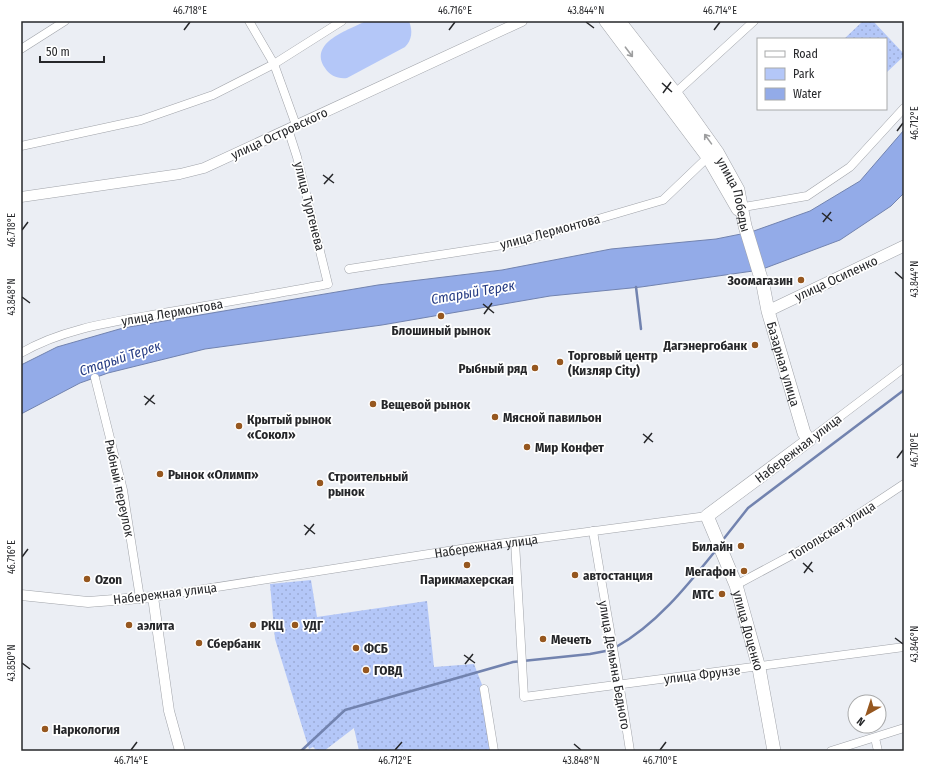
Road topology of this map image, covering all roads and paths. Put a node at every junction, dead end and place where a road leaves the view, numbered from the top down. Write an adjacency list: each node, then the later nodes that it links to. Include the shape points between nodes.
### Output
1 (65, 21): 8 (street)
2 (249, 21): 9 (street, улица Тургенева)
3 (342, 21): 9 (street)
4 (522, 21): 12 (street, улица Островского)
5 (606, 21): 10 (main road, улица Победы, one-way to 10)
6 (620, 21): 10 (main road, улица Победы)
7 (754, 21): 10 (street)
8 (21, 49)
9 (274, 64): 12 (street, улица Тургенева); 13 (street, via 213,95 141,120)
10 (671, 97): 14 (main road, улица Победы); 16 (main road, улица Победы, one-way to 10, via 738,190 717,152)
11 (904, 108): 16 (street, via 850,167 807,196)
12 (292, 127): 15 (street, улица Островского, via 204,168 180,174); 19 (street, улица Тургенева)
13 (21, 146)
14 (708, 157): 16 (main road, улица Победы); 18 (street, улица Лермонтова, via 663,200 516,243)
15 (21, 197)
16 (739, 207): 20 (main road, улица Победы)
17 (904, 246): 21 (main road, улица Осипенко)
18 (350, 269)
19 (328, 284): 22 (street, улица Лермонтова, via 123,320 77,331)
20 (763, 285): 21 (main road, Базарная улица)
21 (768, 312): 25 (main road, Базарная улица, via 804,433)
22 (21, 353)
23 (904, 368): 25 (street, Набережная улица)
24 (94, 378): 33 (street, Рыбный переулок, via 123,490)
25 (809, 440): 27 (main road, Набережная улица)
26 (904, 484): 30 (street, Топольская улица, via 818,541)
27 (707, 516): 28 (street, Набережная улица); 30 (main road, улица Доценко)
28 (593, 531): 29 (street, Набережная улица); 36 (street, улица Демьяна Бедного)
29 (515, 542): 32 (street, Набережная улица); 36 (street, улица Фрунзе, via 524,697)
30 (736, 585): 35 (main road, улица Доценко)
31 (21, 595): 33 (street, Набережная улица, via 88,602)
32 (153, 596): 33 (street, Набережная улица); 40 (street, via 169,711)
33 (140, 598)
34 (904, 647): 35 (street, улица Фрунзе)
35 (759, 668): 36 (street, улица Фрунзе); 43 (main road, улица Доценко)
36 (620, 684): 42 (street, улица Демьяна Бедного)
37 (484, 689): 41 (street)
38 (904, 728): 39 (street)
39 (875, 738): 44 (street); 45 (street)
40 (180, 751)
41 (494, 751)
42 (630, 751)
43 (774, 751)
44 (832, 751)
45 (878, 751)

